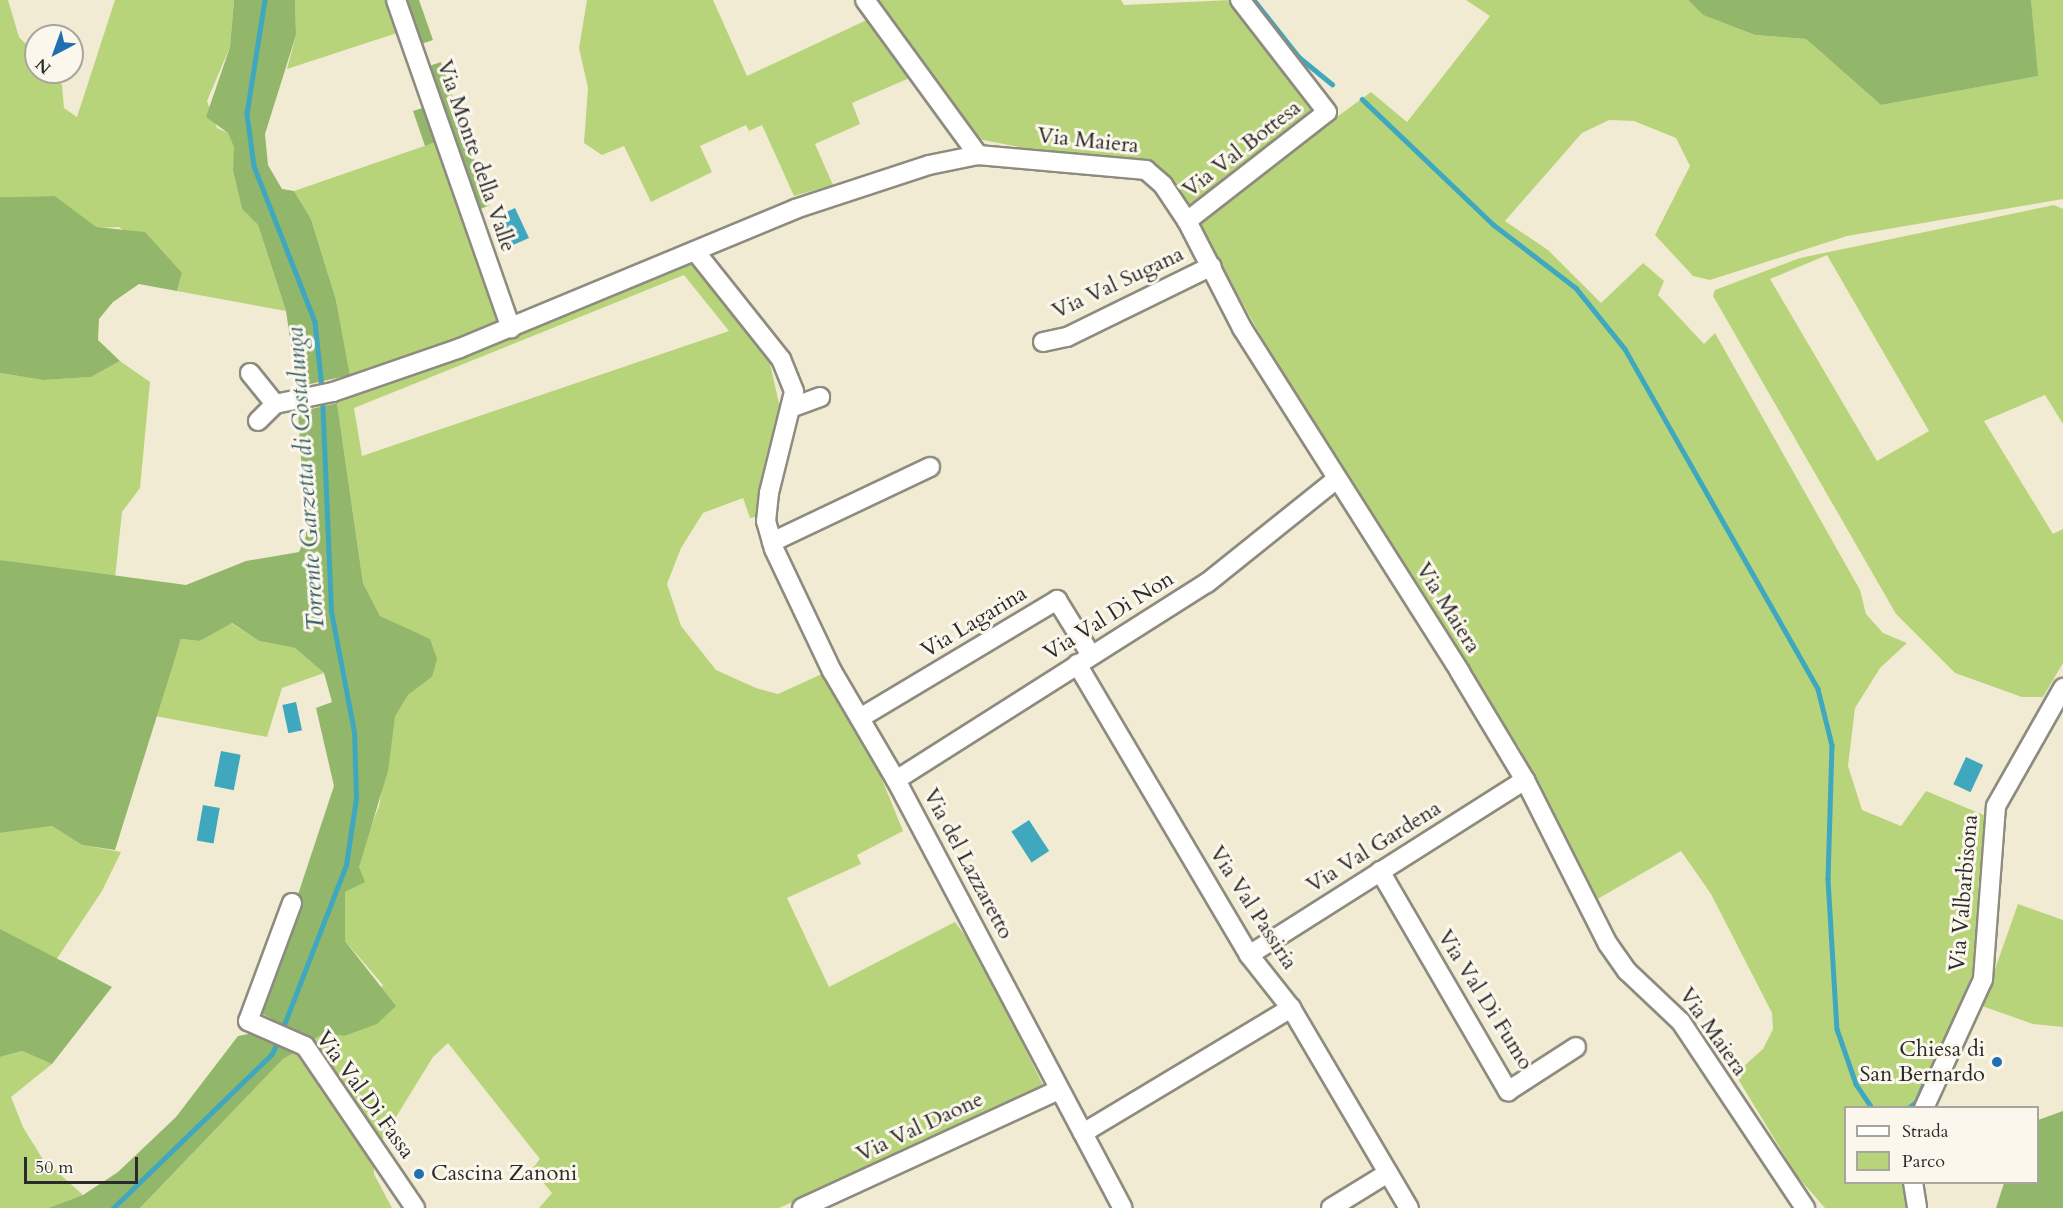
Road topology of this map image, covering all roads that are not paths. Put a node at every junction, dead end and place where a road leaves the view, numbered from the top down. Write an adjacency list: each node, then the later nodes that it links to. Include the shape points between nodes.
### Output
1 (396, 0): 8 (street, Via Monte della Valle)
2 (865, 0): 4 (street)
3 (1240, 0): 5 (street, Via Val Bottesa, via 1327,112)
4 (978, 154): 5 (street, Via Maiera, via 1146,170); 6 (street, Via Maiera, via 795,209)
5 (1187, 221): 7 (street, Via Maiera)
6 (695, 251): 8 (street); 13 (street, Via del Lazzaretto, via 781,359 794,392)
7 (1212, 266): 9 (street, Via Val Sugana, via 1067,337); 16 (street, Via Maiera, via 1242,328)
8 (511, 328): 12 (street, via 333,392)
9 (1043, 342)
10 (250, 373): 12 (street)
11 (820, 397): 13 (street)
12 (275, 404): 14 (street)
13 (793, 407): 17 (street, Via del Lazzaretto, via 769,493 766,521)
14 (258, 421)
15 (930, 467): 17 (street)
16 (1337, 479): 18 (street, Via Val Di Non, via 1207,583); 22 (street, Via Maiera)
17 (772, 542): 20 (street, Via del Lazzaretto)
18 (1084, 660): 20 (street, Via Lagarina, via 1057,600); 21 (street, Via Val Di Non); 25 (street, Via Val Passiria)
19 (2063, 688): 29 (street, Via Valbarbisona, via 1996,806 1983,979)
20 (860, 718): 21 (street, Via del Lazzaretto)
21 (896, 780): 28 (street, Via del Lazzaretto)
22 (1525, 780): 23 (street, Via Val Gardena); 38 (street, Via Maiera, via 1608,944 1627,971 1681,1022)
23 (1380, 872): 25 (street, Via Val Gardena); 27 (street, Via Val Di Fumo, via 1508,1091)
24 (292, 903): 33 (street, Via Val Di Fassa, via 248,1021 264,1024 299,1041)
25 (1249, 955): 26 (street, Via Val Passiria)
26 (1291, 1008): 30 (street); 31 (street, Via Val Passiria)
27 (1575, 1047)
28 (1059, 1090): 30 (street, Via del Lazzaretto); 34 (street, Via Val Daone)
29 (1924, 1106)
30 (1083, 1133): 35 (street, Via del Lazzaretto)
31 (1388, 1173): 36 (street); 37 (street, Via Val Passiria)
32 (1913, 1184): 39 (street)
33 (415, 1208)
34 (802, 1208)
35 (1123, 1208)
36 (1330, 1208)
37 (1409, 1208)
38 (1806, 1208)
39 (1917, 1208)

